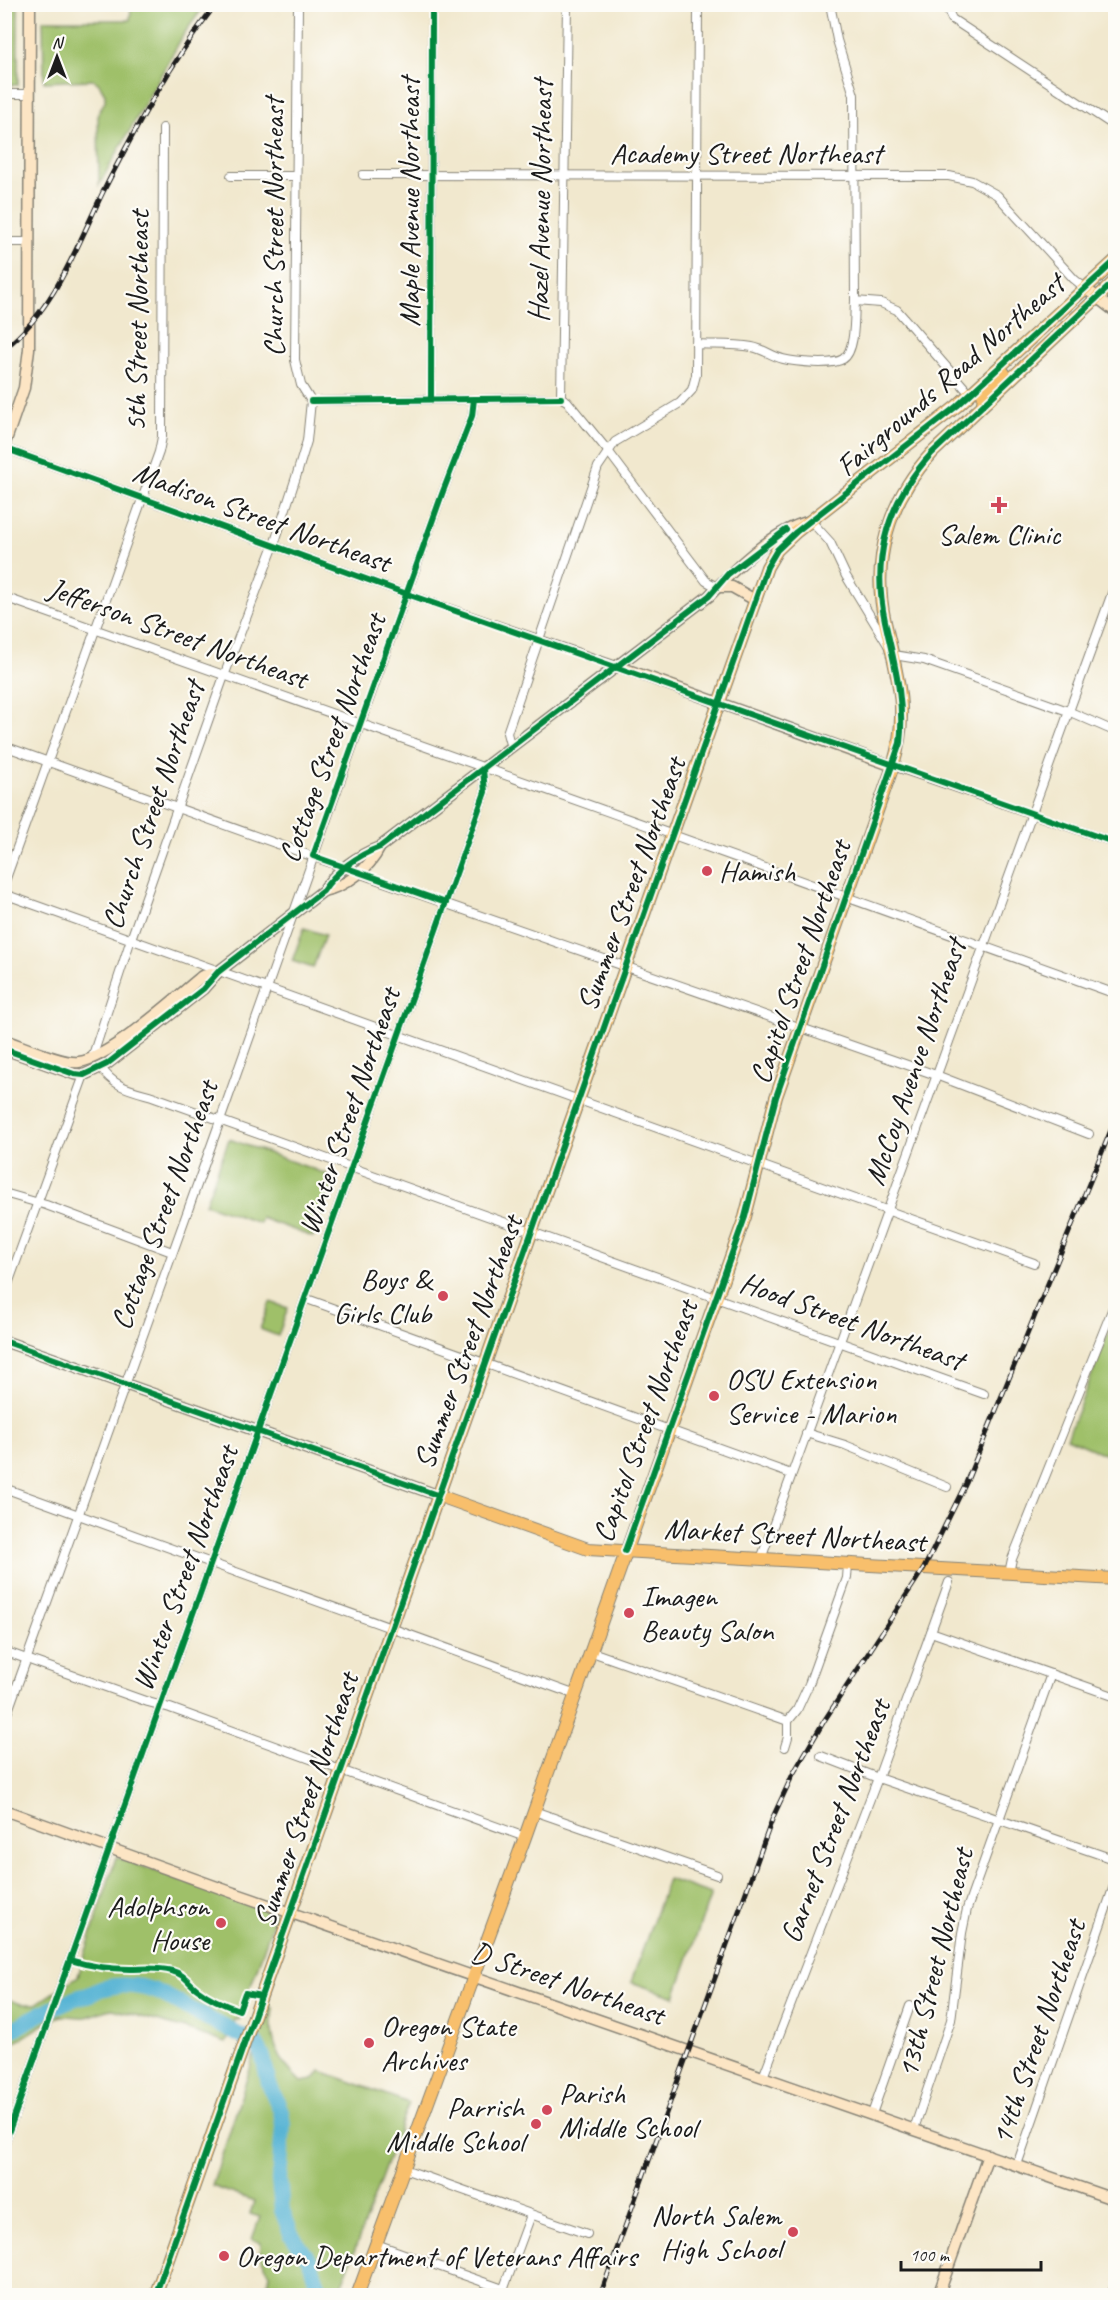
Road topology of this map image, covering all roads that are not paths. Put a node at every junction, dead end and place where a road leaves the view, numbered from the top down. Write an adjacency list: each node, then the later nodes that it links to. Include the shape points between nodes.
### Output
1 (30, 4): 9 (street)
2 (298, 4): 14 (street, Church Street Northeast)
3 (432, 4): 15 (street, Maple Avenue Northeast)
4 (567, 4): 16 (street, Hazel Avenue Northeast)
5 (698, 4): 17 (street)
6 (830, 4): 18 (street, via 854,95)
7 (945, 4): 10 (street, via 952,20)
8 (4, 94): 9 (street)
9 (30, 94): 20 (street)
10 (1116, 127)
11 (163, 128): 38 (street, 5th Street Northeast, via 163,426 159,452)
12 (363, 175): 15 (street, Academy Street Northeast)
13 (231, 176): 14 (street)
14 (295, 176): 33 (street, Church Street Northeast, via 295,360 301,385)
15 (431, 176): 16 (street, Academy Street Northeast); 31 (street, Maple Avenue Northeast)
16 (564, 177): 17 (street, Academy Street Northeast); 30 (street, Hazel Avenue Northeast)
17 (697, 177): 18 (street, Academy Street Northeast); 27 (street)
18 (856, 177): 23 (street, Academy Street Northeast, via 949,176 982,186 1006,203); 25 (street)
19 (4, 242): 20 (street)
20 (29, 242): 35 (street, via 28,370)
21 (1116, 260): 23 (main road, Fairgrounds Road Northeast)
22 (1116, 280): 24 (main road, Fairgrounds Road Northeast)
23 (1085, 288): 24 (street); 28 (main road, Fairgrounds Road Northeast)
24 (1097, 298): 26 (street); 34 (main road, Fairgrounds Road Northeast)
25 (855, 301): 27 (street, via 851,349 837,361 797,361 750,346); 29 (street, via 881,303 897,310)
26 (1116, 312)
27 (696, 344): 36 (street, via 692,390 680,403)
28 (1016, 352): 29 (main road, Fairgrounds Road Northeast); 34 (main road, via 1011,365 984,393)
29 (970, 394): 37 (main road, via 971,402 944,430); 39 (main road, Fairgrounds Road Northeast)
30 (561, 398): 32 (street); 36 (street)
31 (431, 399): 32 (street); 33 (street)
32 (474, 399): 43 (street, Cottage Street Northeast, via 472,416)
33 (310, 400): 40 (street, Church Street Northeast, via 307,441)
34 (983, 405): 37 (main road, Capitol Street Northeast)
35 (4, 447): 38 (street, Madison Street Northeast)
36 (608, 450): 42 (street, via 706,580); 47 (street, via 598,467)
37 (932, 453): 48 (main road, Capitol Street Northeast, via 898,500 884,541 880,591)
38 (142, 496): 40 (street, Madison Street Northeast); 46 (street, 5th Street Northeast)
39 (811, 521): 42 (street, via 787,529); 45 (main road, Summer Street Northeast, via 777,550); 48 (street, via 830,542)
40 (274, 545): 43 (street, Madison Street Northeast); 50 (street, Church Street Northeast)
41 (1116, 582): 52 (street, McCoy Avenue Northeast)
42 (717, 587): 45 (street, via 732,587); 49 (street)
43 (407, 594): 47 (street, Madison Street Northeast); 53 (street, Cottage Street Northeast)
44 (4, 597): 46 (street, Jefferson Street Northeast)
45 (755, 600): 51 (main road, Summer Street Northeast)
46 (95, 629): 50 (street, Jefferson Street Northeast); 57 (street, 5th Street Northeast)
47 (540, 639): 49 (street, Madison Street Northeast); 56 (street, via 507,733)
48 (894, 655): 52 (street, via 924,660); 58 (main road, Capitol Street Northeast, via 902,718)
49 (617, 666): 51 (street, Madison Street Northeast); 56 (street)
50 (224, 676): 53 (street, Jefferson Street Northeast); 60 (street, Church Street Northeast)
51 (719, 704): 58 (street, Madison Street Northeast); 62 (main road, Summer Street Northeast)
52 (1068, 711): 54 (street); 61 (street, McCoy Avenue Northeast)
53 (361, 724): 59 (street, Jefferson Street Northeast); 65 (street, Cottage Street Northeast)
54 (1114, 731)
55 (4, 746): 57 (street)
56 (511, 748): 59 (street)
57 (48, 762): 60 (street); 68 (street, 5th Street Northeast)
58 (893, 766): 61 (street, Madison Street Northeast); 71 (main road, Capitol Street Northeast)
59 (483, 769): 62 (street, Jefferson Street Northeast); 64 (street); 72 (street, Winter Street Northeast, via 485,792)
60 (178, 807): 65 (street); 74 (street, Church Street Northeast)
61 (1030, 814): 63 (street, Madison Street Northeast); 75 (street, McCoy Avenue Northeast)
62 (672, 835): 71 (street, Jefferson Street Northeast); 76 (main road, Summer Street Northeast)
63 (1116, 843)
64 (380, 847): 66 (street); 67 (street, via 373,861)
65 (313, 856): 66 (street); 73 (street, Cottage Street Northeast)
66 (345, 868): 69 (street)
67 (358, 873): 69 (street, via 338,888); 72 (street)
68 (4, 884)
69 (322, 891): 73 (street)
70 (4, 894): 74 (street)
71 (846, 896): 75 (street, Jefferson Street Northeast); 80 (main road, Capitol Street Northeast)
72 (446, 903): 76 (street); 81 (street, Winter Street Northeast)
73 (293, 914): 77 (street); 78 (street, Cottage Street Northeast)
74 (131, 939): 77 (street); 84 (street, Church Street Northeast)
75 (982, 946): 79 (street, Jefferson Street Northeast); 87 (street, McCoy Avenue Northeast)
76 (625, 967): 80 (street); 88 (main road, Summer Street Northeast)
77 (218, 972): 78 (street); 84 (street, via 202,976 117,1044); 85 (street, via 203,989)
78 (267, 990): 81 (street); 89 (street, Cottage Street Northeast)
79 (1116, 994)
80 (800, 1028): 87 (street); 91 (main road, Capitol Street Northeast)
81 (399, 1035): 88 (street); 92 (street, Winter Street Northeast)
82 (4, 1040): 84 (street, via 69,1062)
83 (4, 1049): 86 (street)
84 (92, 1058)
85 (101, 1067): 86 (street); 89 (street, Hood Street Northeast, via 121,1087)
86 (84, 1075): 94 (street)
87 (936, 1075): 90 (street); 95 (street, McCoy Avenue Northeast)
88 (578, 1099): 91 (street); 96 (main road, Summer Street Northeast)
89 (220, 1122): 92 (street, Hood Street Northeast); 97 (street, Cottage Street Northeast)
90 (1089, 1134)
91 (758, 1164): 95 (street); 100 (main road, Capitol Street Northeast, via 745,1217)
92 (353, 1168): 96 (street, Hood Street Northeast); 101 (street, Winter Street Northeast)
93 (4, 1193): 94 (street)
94 (38, 1203): 97 (street); 99 (street)
95 (889, 1210): 98 (street); 103 (street, McCoy Avenue Northeast)
96 (532, 1232): 100 (street, Hood Street Northeast); 105 (main road, Summer Street Northeast)
97 (172, 1252): 106 (street, Cottage Street Northeast)
98 (1034, 1263)
99 (4, 1295)
100 (716, 1298): 103 (street, Hood Street Northeast); 108 (main road, Capitol Street Northeast)
101 (307, 1299): 105 (street); 109 (street, Winter Street Northeast)
102 (1116, 1300): 120 (street, via 1012,1559)
103 (839, 1340): 107 (street, Hood Street Northeast); 110 (street, McCoy Avenue Northeast)
104 (4, 1341): 106 (street, Market Street Northeast)
105 (484, 1364): 108 (street); 114 (main road, Summer Street Northeast)
106 (126, 1384): 109 (street, Market Street Northeast); 115 (street, Cottage Street Northeast)
107 (984, 1394)
108 (669, 1429): 111 (street); 116 (main road, Capitol Street Northeast)
109 (259, 1431): 114 (street, Market Street Northeast); 118 (street, Winter Street Northeast)
110 (806, 1433): 111 (street, McCoy Avenue Northeast); 112 (street)
111 (791, 1474): 117 (street, McCoy Avenue Northeast)
112 (947, 1486)
113 (4, 1488): 115 (street)
114 (438, 1495): 116 (main road, Market Street Northeast, via 588,1549); 123 (main road, Summer Street Northeast)
115 (79, 1514): 118 (street); 127 (street, Cottage Street Northeast)
116 (625, 1551): 117 (main road, Market Street Northeast); 126 (main road, Capitol Street Northeast)
117 (761, 1559): 119 (main road, Market Street Northeast)
118 (212, 1563): 123 (street); 131 (street, Winter Street Northeast)
119 (848, 1564): 120 (main road, Market Street Northeast); 132 (street, via 847,1578 809,1684)
120 (1010, 1573): 121 (main road, Market Street Northeast)
121 (1116, 1579)
122 (949, 1582): 124 (street, Garnet Street Northeast)
123 (391, 1627): 129 (street); 136 (main road, Summer Street Northeast)
124 (931, 1632): 128 (street); 137 (street, Garnet Street Northeast)
125 (4, 1651): 127 (street)
126 (591, 1652): 129 (main road, Capitol Street Northeast); 132 (street)
127 (26, 1659): 131 (street); 133 (street, Cottage Street Northeast)
128 (1051, 1674): 130 (street); 140 (street, 13th Street Northeast)
129 (576, 1695): 139 (main road, Capitol Street Northeast)
130 (1116, 1697)
131 (160, 1705): 136 (street); 142 (street, Winter Street Northeast)
132 (789, 1720): 134 (street)
133 (4, 1722)
134 (785, 1747)
135 (821, 1756): 137 (street)
136 (340, 1770): 141 (street); 146 (main road, Summer Street Northeast)
137 (878, 1778): 140 (street); 149 (street, Garnet Street Northeast)
138 (4, 1810): 142 (street, D Street Northeast)
139 (534, 1811): 141 (main road, Capitol Street Northeast); 144 (street)
140 (999, 1820): 143 (street); 151 (street, 13th Street Northeast, via 967,1909 951,2020)
141 (525, 1837): 147 (main road, Capitol Street Northeast)
142 (110, 1849): 146 (street, D Street Northeast); 152 (street, Winter Street Northeast)
143 (1116, 1860)
144 (717, 1875)
145 (1116, 1880): 154 (street, 14th Street Northeast)
146 (289, 1912): 147 (street, D Street Northeast); 162 (main road, Summer Street Northeast)
147 (474, 1976): 149 (street, D Street Northeast); 155 (main road, Capitol Street Northeast)
148 (910, 2006): 150 (street)
149 (763, 2077): 150 (street, D Street Northeast)
150 (872, 2114): 151 (street, D Street Northeast)
151 (914, 2129): 153 (street, D Street Northeast)
152 (4, 2145)
153 (988, 2155): 154 (street, D Street Northeast); 164 (street, 14th Street Northeast)
154 (1017, 2165): 156 (street, D Street Northeast)
155 (404, 2169): 157 (street); 159 (main road, Capitol Street Northeast)
156 (1116, 2200)
157 (531, 2215): 158 (street); 161 (street)
158 (587, 2234)
159 (376, 2244): 161 (street); 163 (main road, Capitol Street Northeast)
160 (1116, 2281): 165 (street)
161 (502, 2292)
162 (155, 2295)
163 (357, 2295)
164 (938, 2295)
165 (1111, 2295)

